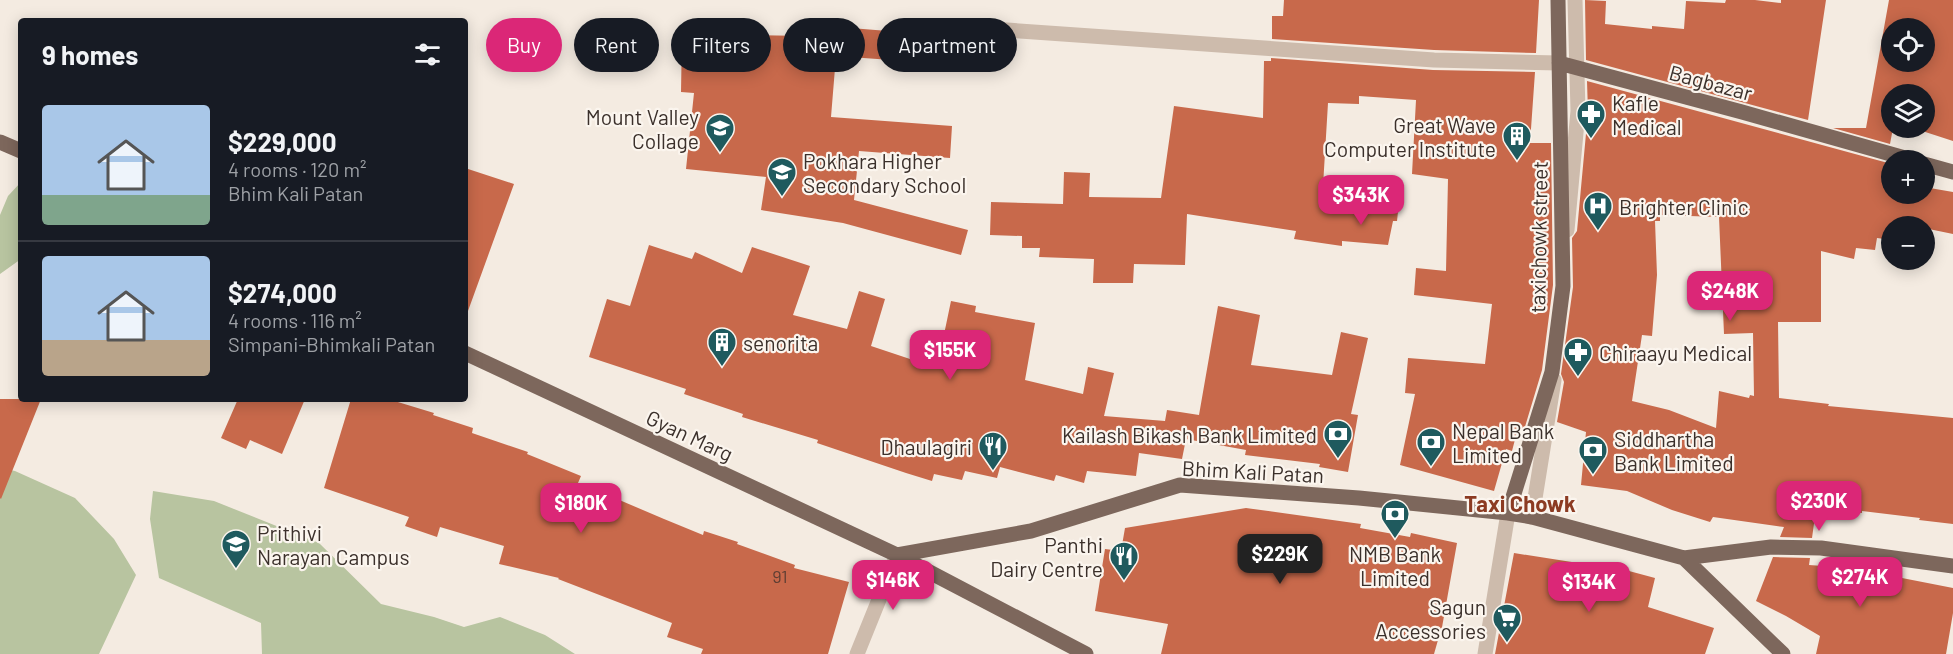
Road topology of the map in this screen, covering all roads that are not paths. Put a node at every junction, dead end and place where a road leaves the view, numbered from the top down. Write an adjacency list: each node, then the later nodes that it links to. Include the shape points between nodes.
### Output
1 (1558, 0): 4 (main road)
2 (1575, 0): 5 (street)
3 (1017, 31): 4 (street, via 1434,60)
4 (1559, 63): 5 (main road, Bagbazar); 12 (main road, taxichowk street, via 1563,286 1552,372)
5 (1576, 68): 8 (main road, Bagbazar); 13 (street, via 1578,111 1565,287)
6 (0, 142): 7 (main road)
7 (18, 150)
8 (1881, 151)
9 (1935, 167): 10 (main road)
10 (1953, 172)
11 (468, 354): 14 (main road, Gyan Marg)
12 (1508, 513): 13 (main road, Bhim Kali Patan); 14 (main road, Bhim Kali Patan, via 1180,485 1031,531); 19 (street)
13 (1532, 517): 15 (main road, Bhim Kali Patan)
14 (897, 555): 17 (street); 18 (main road)
15 (1684, 558): 16 (main road, via 1781,547); 20 (main road, Bhim Kali Patan)
16 (1953, 566)
17 (857, 654)
18 (1086, 654)
19 (1485, 654)
20 (1783, 654)

